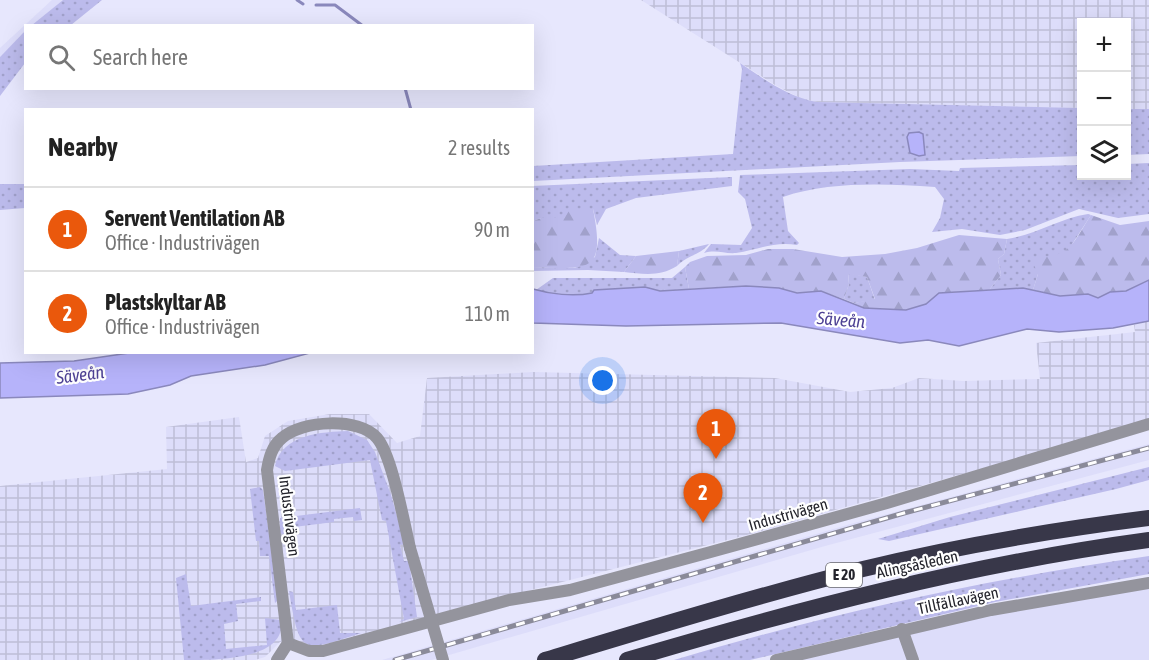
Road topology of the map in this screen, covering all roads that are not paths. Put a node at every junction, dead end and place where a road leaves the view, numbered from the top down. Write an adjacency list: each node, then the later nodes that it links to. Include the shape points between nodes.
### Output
1 (1149, 424): 6 (street, Industrivägen, via 887,503 570,590 509,600 323,651 309,651)
2 (1149, 518): 9 (highway, E 20, via 994,542 865,569)
3 (1149, 540): 10 (highway, Alingsåsleden / E 20, via 988,567 857,595)
4 (1149, 583): 5 (street, Tillfällavägen)
5 (902, 629): 11 (street, Tillfällavägen); 12 (street)
6 (288, 643): 7 (street); 8 (street, Industrivägen, bridge, via 267,470 272,452 283,437 304,428 338,423 359,426 376,437 385,452)
7 (277, 660)
8 (443, 660)
9 (545, 660)
10 (627, 660)
11 (776, 660)
12 (913, 660)

